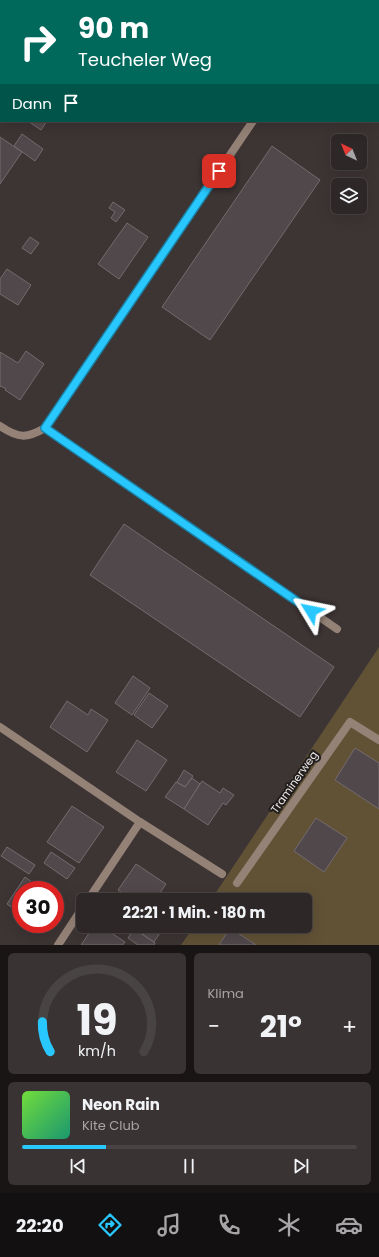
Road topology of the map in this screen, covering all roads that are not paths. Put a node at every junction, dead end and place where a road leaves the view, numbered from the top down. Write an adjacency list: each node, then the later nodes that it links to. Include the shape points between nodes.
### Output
1 (253, 122): 3 (street)
2 (0, 426): 3 (street, via 22,437 34,435)
3 (45, 428): 4 (street)
4 (337, 629)
5 (0, 727): 7 (street)
6 (379, 740): 9 (street, Traminerweg, via 350,722)
7 (140, 822): 8 (street); 10 (street)
8 (222, 874)
9 (237, 883)
10 (93, 893)
11 (76, 918): 12 (street)
12 (58, 945)

